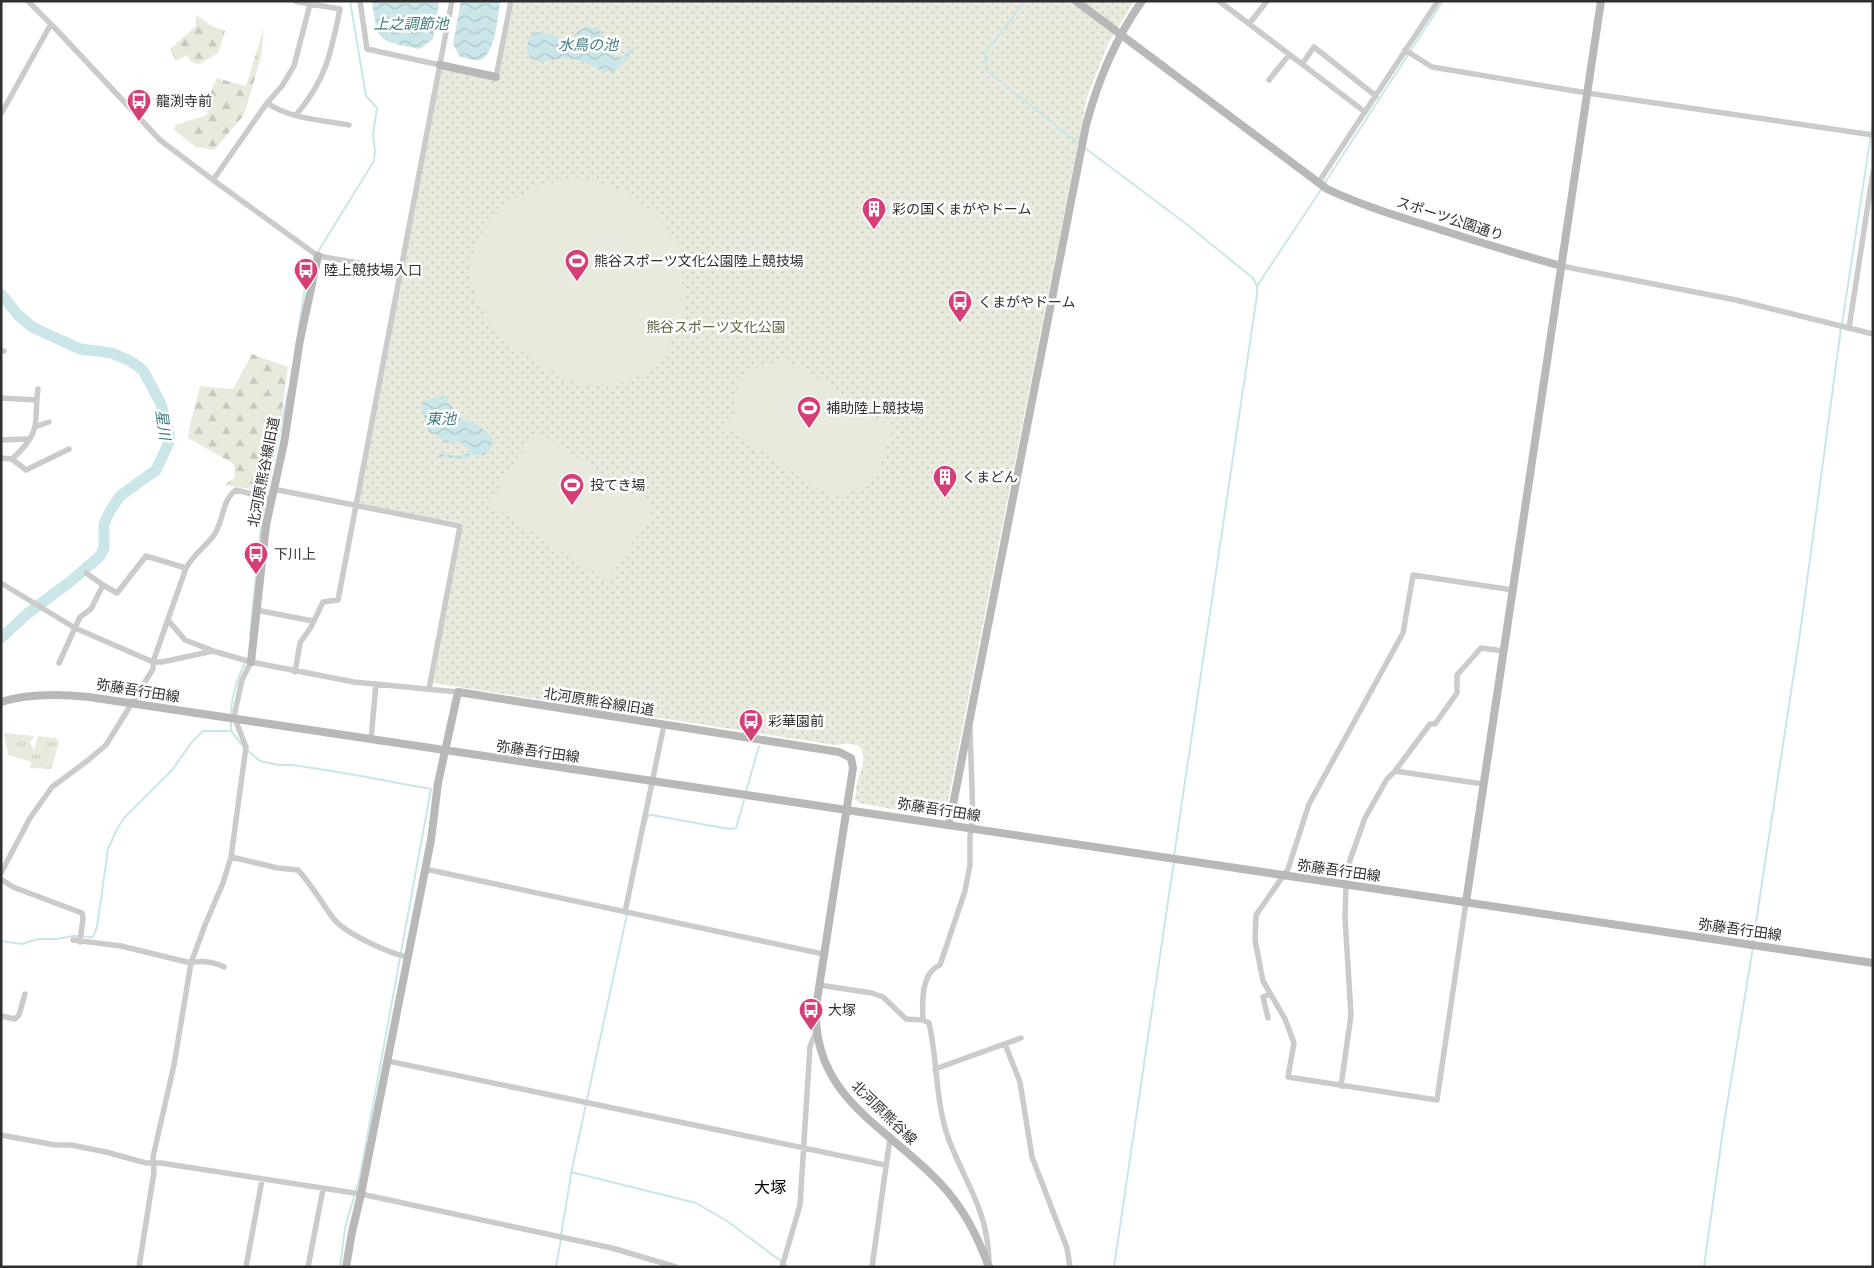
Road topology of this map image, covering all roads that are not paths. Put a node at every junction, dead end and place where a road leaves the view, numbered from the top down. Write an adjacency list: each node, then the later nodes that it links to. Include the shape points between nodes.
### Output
1 (28, 1): 13 (street)
2 (295, 1): 12 (street)
3 (360, 1): 19 (street, via 367,49)
4 (452, 1): 19 (street)
5 (511, 1): 20 (street)
6 (1076, 1): 15 (street, スポーツ公園通り)
7 (1142, 1): 15 (street)
8 (1219, 1): 14 (street)
9 (1267, 1): 14 (street)
10 (1600, 1): 22 (street)
11 (1434, 3): 16 (street)
12 (310, 4): 24 (street, via 294,66); 27 (street, via 340,9 330,56 308,101)
13 (51, 24): 26 (street); 31 (street, via 160,140)
14 (1250, 24): 17 (street)
15 (1120, 35): 32 (street, スポーツ公園通り); 72 (street, via 1096,89 1084,132)
16 (1405, 50): 22 (street, via 1432,67); 23 (street)
17 (1289, 55): 18 (street); 21 (street)
18 (1302, 64): 23 (street, via 1314,48); 25 (street)
19 (440, 65): 20 (street); 35 (street)
20 (496, 77)
21 (1269, 80)
22 (1587, 93): 29 (street); 34 (street)
23 (1376, 96): 25 (street)
24 (267, 103): 27 (street); 31 (street)
25 (1365, 112): 32 (street)
26 (1, 114)
27 (296, 115): 28 (street)
28 (349, 125)
29 (1873, 135)
30 (1873, 172): 36 (street)
31 (213, 180): 33 (street)
32 (1318, 183): 34 (street, スポーツ公園通り, via 1351,200 1502,250)
33 (318, 256): 35 (street); 48 (street, 北河原熊谷線旧道)
34 (1562, 266): 36 (street, スポーツ公園通り, via 1736,300); 55 (street)
35 (400, 270): 50 (street)
36 (1848, 328): 37 (street, スポーツ公園通り)
37 (1873, 334)
38 (38, 389): 40 (street)
39 (1, 398): 40 (street)
40 (36, 400): 42 (street)
41 (49, 422): 42 (street)
42 (35, 427): 44 (street)
43 (1, 440): 44 (street)
44 (28, 440): 47 (street)
45 (69, 449): 47 (street, via 26,470)
46 (1, 458): 47 (street)
47 (12, 460)
48 (273, 489): 49 (street, 北河原熊谷線旧道); 50 (street)
49 (271, 499): 51 (street, via 236,490 228,496 215,534 192,557); 56 (street, 北河原熊谷線旧道)
50 (356, 504): 58 (street, via 338,600 323,602); 67 (street, via 460,526)
51 (186, 568): 54 (street, via 146,556 117,593); 57 (street)
52 (86, 573): 54 (street)
53 (1, 583): 59 (street)
54 (103, 585): 59 (street, via 91,609 80,616)
55 (1513, 590): 61 (street); 85 (street, via 1413,575 1403,633 1309,804)
56 (256, 610): 58 (street); 63 (street, 北河原熊谷線旧道)
57 (168, 620): 60 (street, via 186,640); 62 (street)
58 (313, 621): 65 (street, via 300,643)
59 (75, 628): 62 (street); 64 (street)
60 (213, 651): 62 (street); 63 (street)
61 (1503, 651): 76 (street, via 1481,648 1457,675 1457,693 1441,716 1435,724 1430,724); 78 (street)
62 (153, 662): 70 (street, via 153,669)
63 (251, 662): 65 (street, 北河原熊谷線旧道); 71 (street, via 242,680)
64 (59, 663)
65 (295, 672): 66 (street, 北河原熊谷線旧道)
66 (376, 684): 67 (street, 北河原熊谷線旧道); 74 (street)
67 (429, 689): 68 (street, 北河原熊谷線旧道)
68 (458, 692): 73 (street, 北河原熊谷線旧道); 75 (street)
69 (1, 702): 70 (street, 弥藤吾行田線, via 64,694)
70 (131, 703): 71 (street, 弥藤吾行田線); 84 (street, via 106,745 52,787 30,818)
71 (235, 719): 74 (street, 弥藤吾行田線); 82 (street, via 246,747)
72 (970, 723): 80 (street); 81 (street)
73 (664, 725): 77 (street); 79 (street, 北河原熊谷線旧道, via 844,753 853,762)
74 (371, 739): 75 (street, 弥藤吾行田線)
75 (445, 750): 77 (street, 弥藤吾行田線); 83 (street)
76 (1395, 771): 78 (street); 87 (street, via 1386,779 1365,818 1350,860)
77 (653, 781): 79 (street, 弥藤吾行田線); 89 (street)
78 (1484, 784): 88 (street)
79 (847, 808): 80 (street, 弥藤吾行田線); 92 (street, 北河原熊谷線)
80 (950, 825): 81 (street, 弥藤吾行田線)
81 (972, 828): 85 (street, 弥藤吾行田線); 102 (street, via 965,891 940,965 929,974)
82 (231, 857): 93 (street, via 298,870 341,926); 94 (street, via 224,883)
83 (425, 870): 89 (street); 93 (street)
84 (1, 872)
85 (1283, 875): 87 (street, 弥藤吾行田線); 99 (street, via 1256,915 1258,960)
86 (1, 880): 91 (street, via 82,914)
87 (1346, 884): 88 (street, 弥藤吾行田線); 108 (street, via 1351,1016)
88 (1466, 902): 95 (street, 弥藤吾行田線); 108 (street, via 1437,1100)
89 (625, 912): 92 (street)
90 (73, 940): 91 (street)
91 (80, 942): 94 (street, via 121,946)
92 (823, 954): 97 (street, 北河原熊谷線)
93 (408, 958): 106 (street)
94 (191, 963): 96 (street, via 198,961); 112 (street)
95 (1873, 963)
96 (224, 967)
97 (819, 985): 102 (street, via 872,993 883,997 906,1019); 103 (street, 北河原熊谷線)
98 (25, 994): 100 (street, via 15,1019)
99 (1270, 994): 101 (street, via 1263,996); 108 (street, via 1294,1043 1288,1077)
100 (1, 1016)
101 (1268, 1018)
102 (923, 1020): 107 (street, via 929,1023)
103 (816, 1032): 110 (street, 北河原熊谷線, via 822,1056 841,1090); 111 (street, via 810,1046)
104 (1021, 1038): 105 (street)
105 (1005, 1044): 107 (street); 125 (street, via 1020,1082 1032,1157 1067,1248)
106 (388, 1061): 111 (street); 116 (street)
107 (935, 1069): 124 (street, via 949,1140 982,1212)
108 (1341, 1086)
109 (1, 1135): 112 (street, via 71,1145)
110 (890, 1138): 113 (street); 124 (street, 北河原熊谷線, via 956,1201 974,1230)
111 (804, 1149): 113 (street); 122 (street, via 800,1205)
112 (154, 1163): 114 (street); 117 (street)
113 (885, 1165): 123 (street)
114 (262, 1180): 115 (street); 118 (street)
115 (323, 1189): 116 (street); 119 (street)
116 (361, 1194): 120 (street); 121 (street, via 612,1248)
117 (139, 1267)
118 (246, 1267)
119 (308, 1267)
120 (346, 1267)
121 (676, 1267)
122 (782, 1267)
123 (872, 1267)
124 (989, 1267)
125 (1070, 1267)

